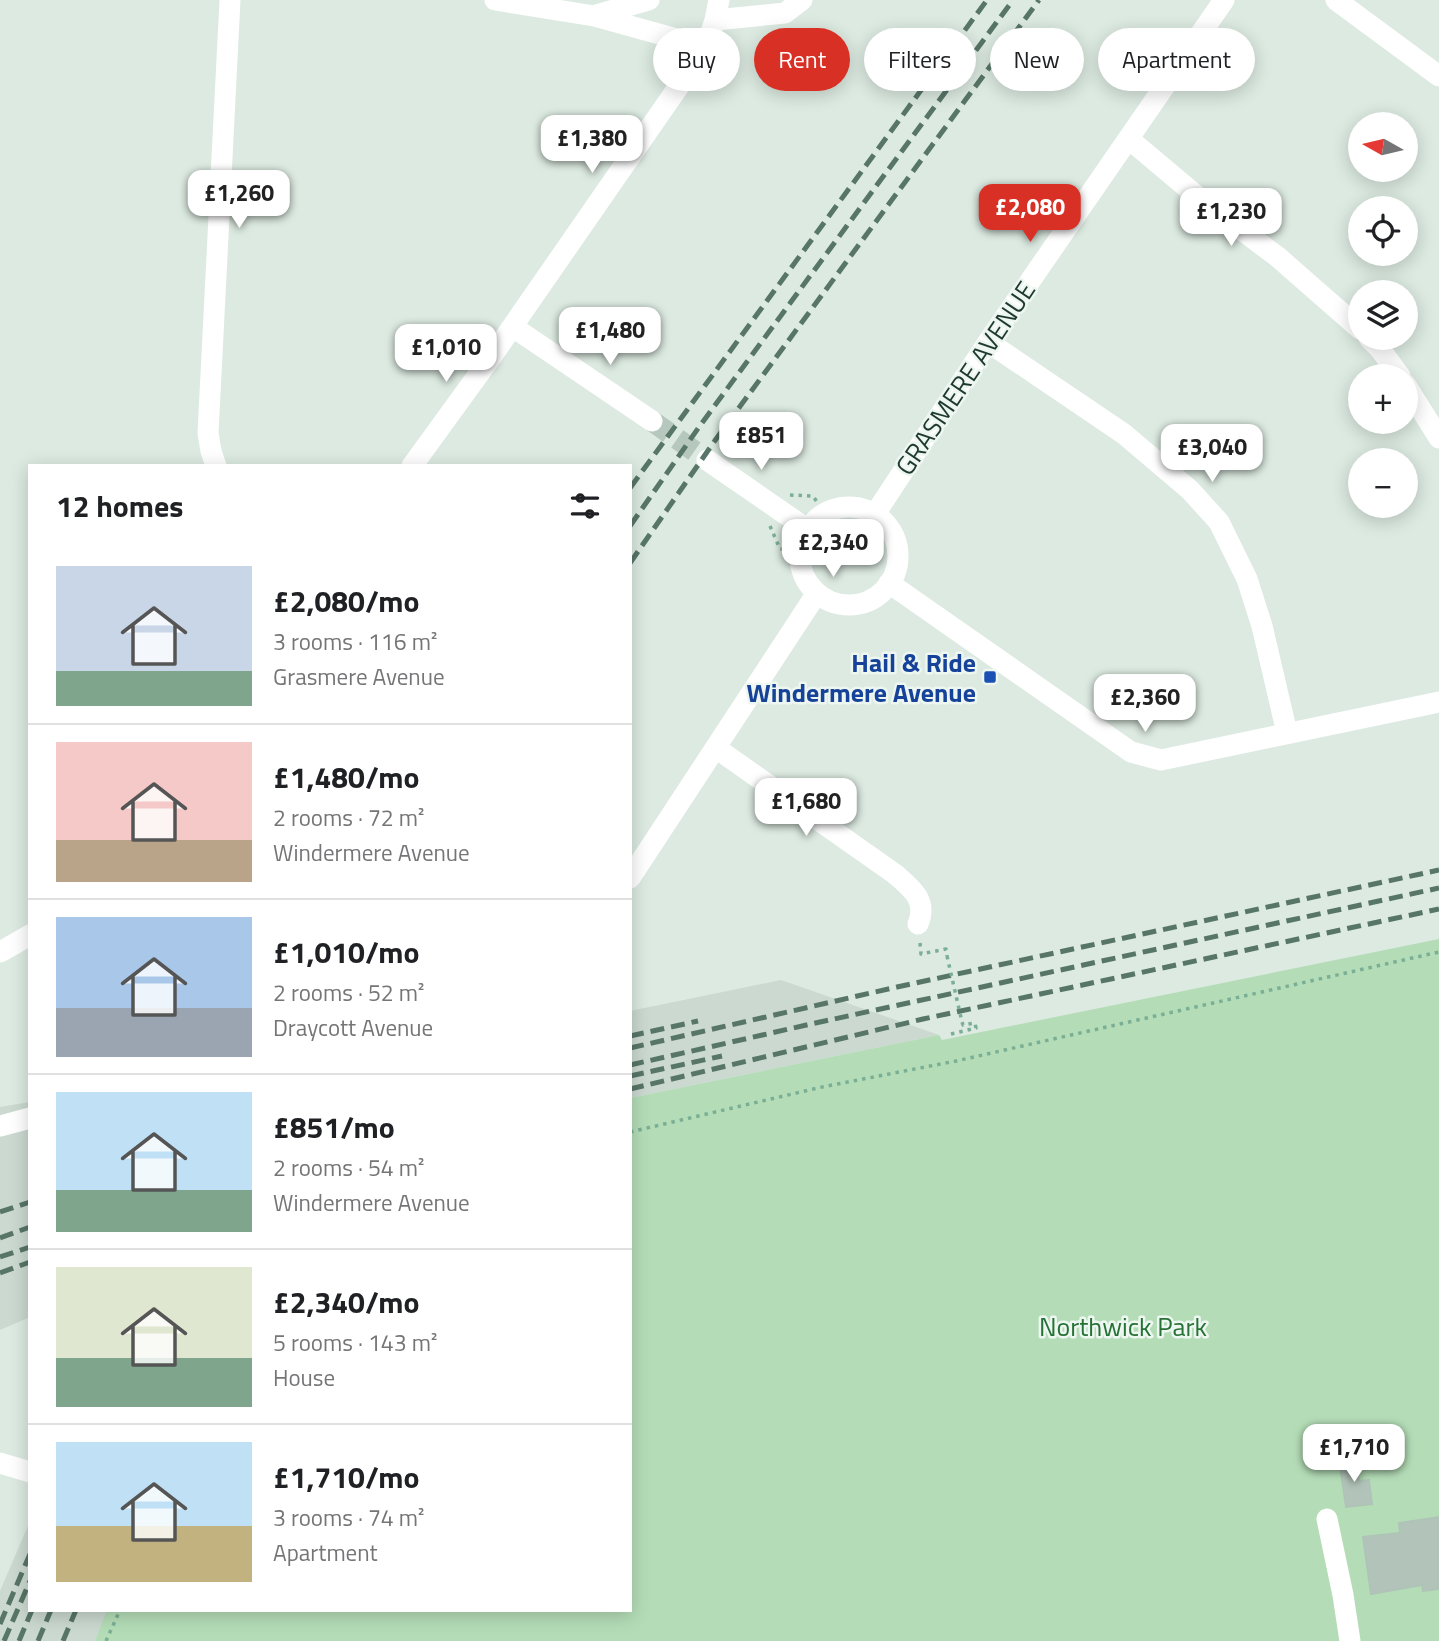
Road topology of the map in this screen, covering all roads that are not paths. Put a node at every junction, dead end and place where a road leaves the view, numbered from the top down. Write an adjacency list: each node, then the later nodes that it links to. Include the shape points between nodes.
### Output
1 (230, 0): 21 (street, via 208,433)
2 (495, 0): 8 (street)
3 (649, 0): 8 (street)
4 (802, 0): 7 (street, via 785,13)
5 (1224, 0): 13 (street, GRASMERE AVENUE)
6 (1336, 0): 11 (street)
7 (717, 10): 9 (street)
8 (594, 16): 10 (street)
9 (712, 28)
10 (653, 32)
11 (1439, 76)
12 (676, 91): 15 (street)
13 (1129, 139): 14 (street); 16 (street, GRASMERE AVENUE)
14 (1348, 318)
15 (513, 327): 18 (street); 22 (street)
16 (988, 342): 23 (street, GRASMERE AVENUE); 28 (street, via 1124,434 1190,490 1219,522 1247,579)
17 (1418, 405): 19 (street)
18 (652, 421)
19 (1439, 438)
20 (707, 460): 24 (street)
21 (215, 464)
22 (413, 464)
23 (875, 514): 24 (street, via 852,507 835,509 819,516); 25 (street, via 895,541 898,558)
24 (807, 529): 26 (street, via 800,551 801,568)
25 (889, 583): 26 (street, via 862,603 845,605); 28 (street, via 1132,752 1161,760)
26 (817, 593): 29 (street)
27 (1439, 702): 28 (street)
28 (1287, 733)
29 (716, 748): 30 (street); 31 (street, via 916,892 922,914)
30 (632, 875)
31 (918, 924)
32 (28, 936): 33 (street)
33 (0, 952)
34 (28, 1119): 35 (street)
35 (0, 1126)
36 (0, 1463): 37 (street)
37 (28, 1471)
38 (1327, 1519): 39 (street)
39 (1350, 1641)

